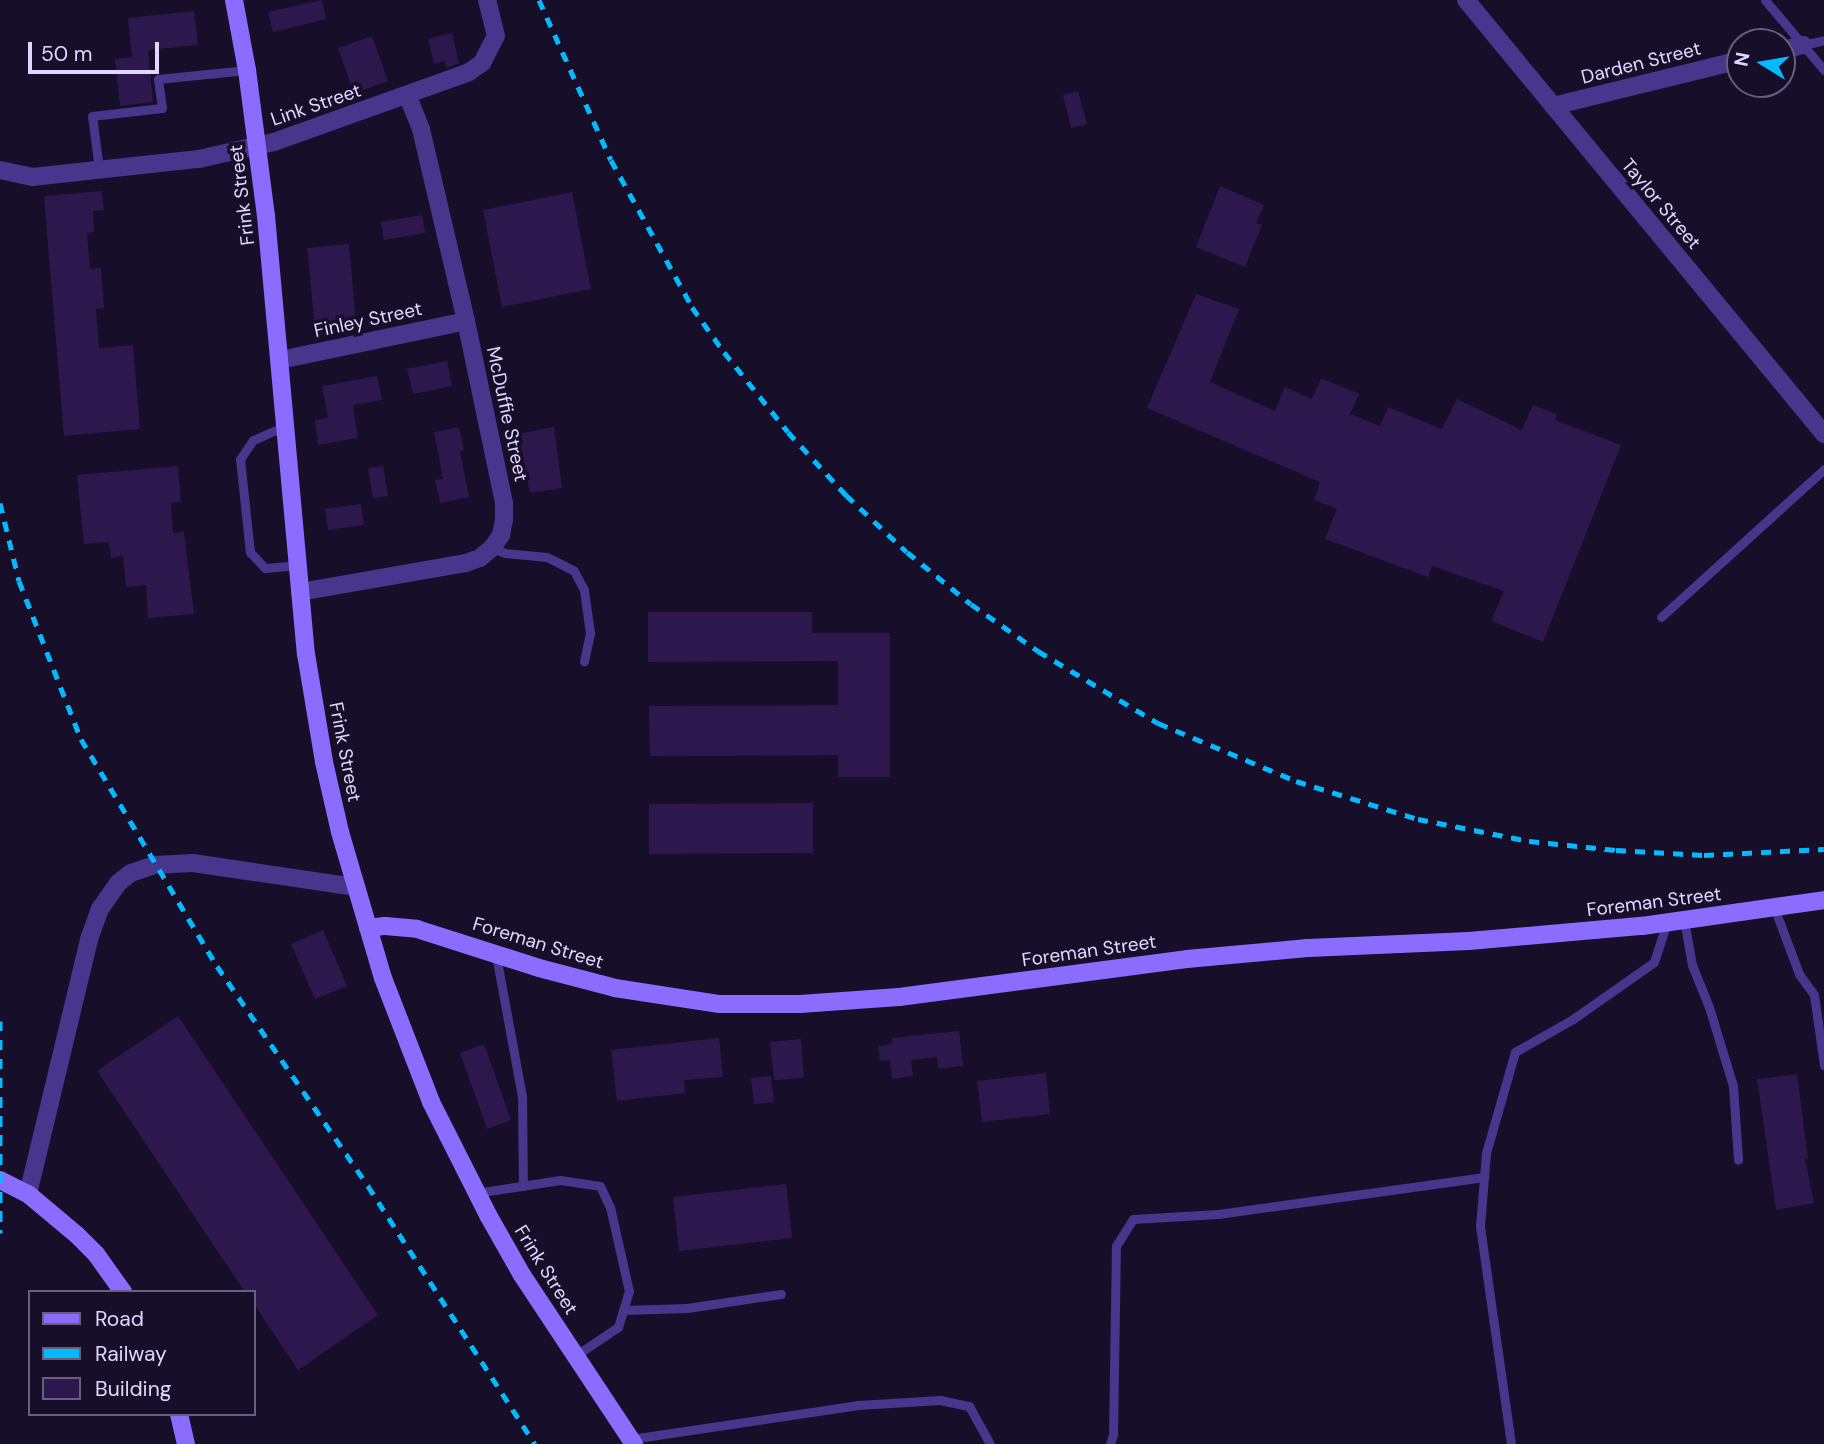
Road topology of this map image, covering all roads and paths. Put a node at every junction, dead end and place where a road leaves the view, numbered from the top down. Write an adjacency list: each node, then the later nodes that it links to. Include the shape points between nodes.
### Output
1 (234, 0): 9 (street, Frink Street)
2 (486, 0): 11 (street, Link Street, via 495,23 491,50 469,72)
3 (1466, 0): 12 (street, Taylor Street)
4 (1765, 0): 6 (lane)
5 (1824, 40): 6 (lane)
6 (1803, 45): 7 (street); 10 (lane)
7 (1796, 47)
8 (1726, 63): 12 (street, Darden Street)
9 (247, 70): 13 (street, Frink Street); 14 (lane, via 158,79 162,108 92,116)
10 (1824, 70)
11 (407, 95): 13 (street, Link Street); 16 (street, McDuffie Street, via 421,129)
12 (1553, 106): 19 (street, Taylor Street)
13 (258, 148): 14 (street, Link Street); 17 (street, Frink Street)
14 (99, 169): 15 (street, Link Street, via 32,177)
15 (0, 170)
16 (466, 321): 17 (street, Finley Street); 21 (street, McDuffie Street, via 504,503 501,535)
17 (280, 360): 18 (street, Frink Street)
18 (285, 426): 22 (street, Frink Street); 22 (lane, via 253,440 240,458 250,552 265,568)
19 (1824, 433)
20 (1824, 469): 24 (lane)
21 (492, 548): 23 (street, via 466,563); 25 (lane, via 547,557 575,571 584,590 590,633)
22 (298, 565): 23 (street, Frink Street)
23 (300, 592): 26 (street, Frink Street, via 324,762)
24 (1661, 617)
25 (584, 661)
26 (356, 887): 30 (street, Frink Street); 38 (street, via 185,863 154,865 118,883 94,923)
27 (1824, 900): 28 (street, Foreman Street)
28 (1774, 907): 29 (street, Foreman Street); 32 (lane, via 1799,974 1814,995)
29 (1675, 921): 31 (street, Foreman Street, via 1482,940 1187,959 899,997 800,1004 676,999 578,979); 33 (lane, via 1709,1007 1733,1086); 34 (lane, via 1654,961 1573,1019 1515,1052 1486,1153)
30 (368, 928): 31 (street, Foreman Street, via 417,929); 37 (street, Frink Street, via 431,1102)
31 (496, 954): 36 (lane, via 522,1096)
32 (1824, 1065)
33 (1738, 1160)
34 (1484, 1177): 47 (lane, via 1218,1214 1133,1219 1116,1246); 48 (lane, via 1480,1226)
35 (0, 1180): 38 (street)
36 (523, 1186): 37 (lane); 41 (lane, via 560,1180 600,1186 610,1207 629,1291)
37 (476, 1193): 42 (street, Frink Street)
38 (29, 1194): 39 (street, via 96,1254)
39 (122, 1290)
40 (781, 1294): 41 (lane, via 687,1308)
41 (623, 1310): 42 (lane, via 618,1327)
42 (575, 1356): 44 (street, Frink Street)
43 (179, 1416): 45 (street)
44 (632, 1442): 46 (lane, via 858,1405 940,1399 969,1406)
45 (186, 1444)
46 (990, 1444)
47 (1110, 1444)
48 (1511, 1444)

